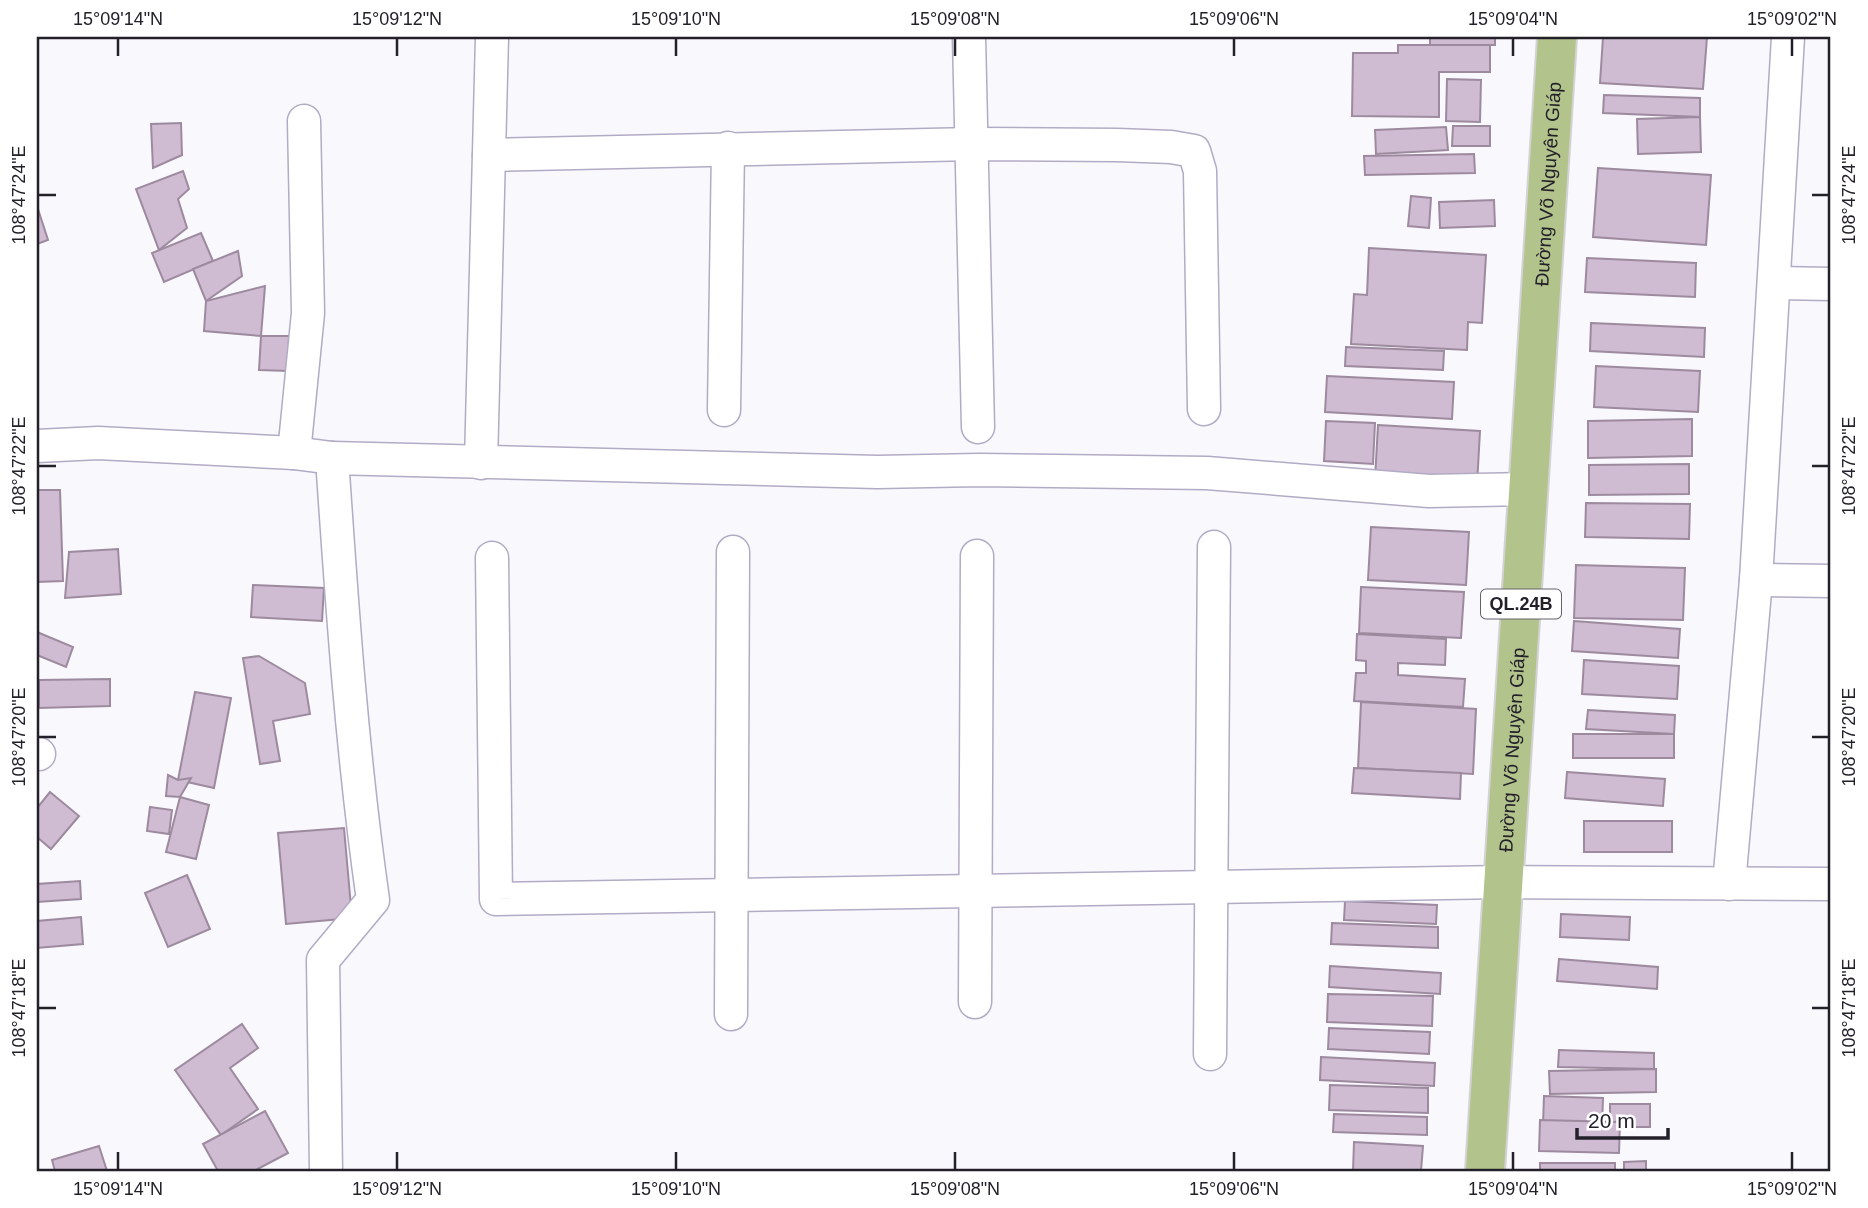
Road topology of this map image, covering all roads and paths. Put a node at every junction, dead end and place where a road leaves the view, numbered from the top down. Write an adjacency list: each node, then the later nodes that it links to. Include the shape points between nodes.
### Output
1 (492, 37): 8 (street)
2 (969, 37): 6 (street)
3 (1557, 37): 18 (main road, Đường Võ Nguyên Giáp / QL.24B)
4 (1788, 37): 9 (street)
5 (304, 121): 15 (street, via 308,313)
6 (973, 144): 7 (street); 11 (street, via 1117,145 1194,151 1200,171); 13 (street)
7 (728, 148): 8 (street); 12 (street)
8 (489, 155): 17 (street)
9 (1774, 283): 10 (street); 23 (street)
10 (1831, 284)
11 (1204, 409)
12 (724, 411)
13 (978, 427)
14 (37, 446): 15 (street, via 99,443)
15 (294, 453): 16 (street)
16 (332, 458): 17 (street); 34 (street, via 346,666 373,900 323,960)
17 (481, 463): 18 (street, via 877,472 1207,473 1429,491)
18 (1528, 489): 25 (main road, Đường Võ Nguyên Giáp / QL.24B)
19 (1214, 547): 28 (street)
20 (733, 552): 30 (street)
21 (976, 556): 29 (street)
22 (492, 558): 30 (street, via 496,899)
23 (1756, 580): 24 (street); 26 (street)
24 (1831, 581)
25 (1503, 882): 26 (street); 28 (street); 35 (main road, Đường Võ Nguyên Giáp / QL.24B)
26 (1729, 884): 27 (street)
27 (1831, 884)
28 (1212, 887): 29 (street); 33 (street)
29 (975, 891): 30 (street); 31 (street)
30 (732, 895): 32 (street)
31 (975, 1002)
32 (732, 1014)
33 (1210, 1054)
34 (326, 1171)
35 (1485, 1171)

